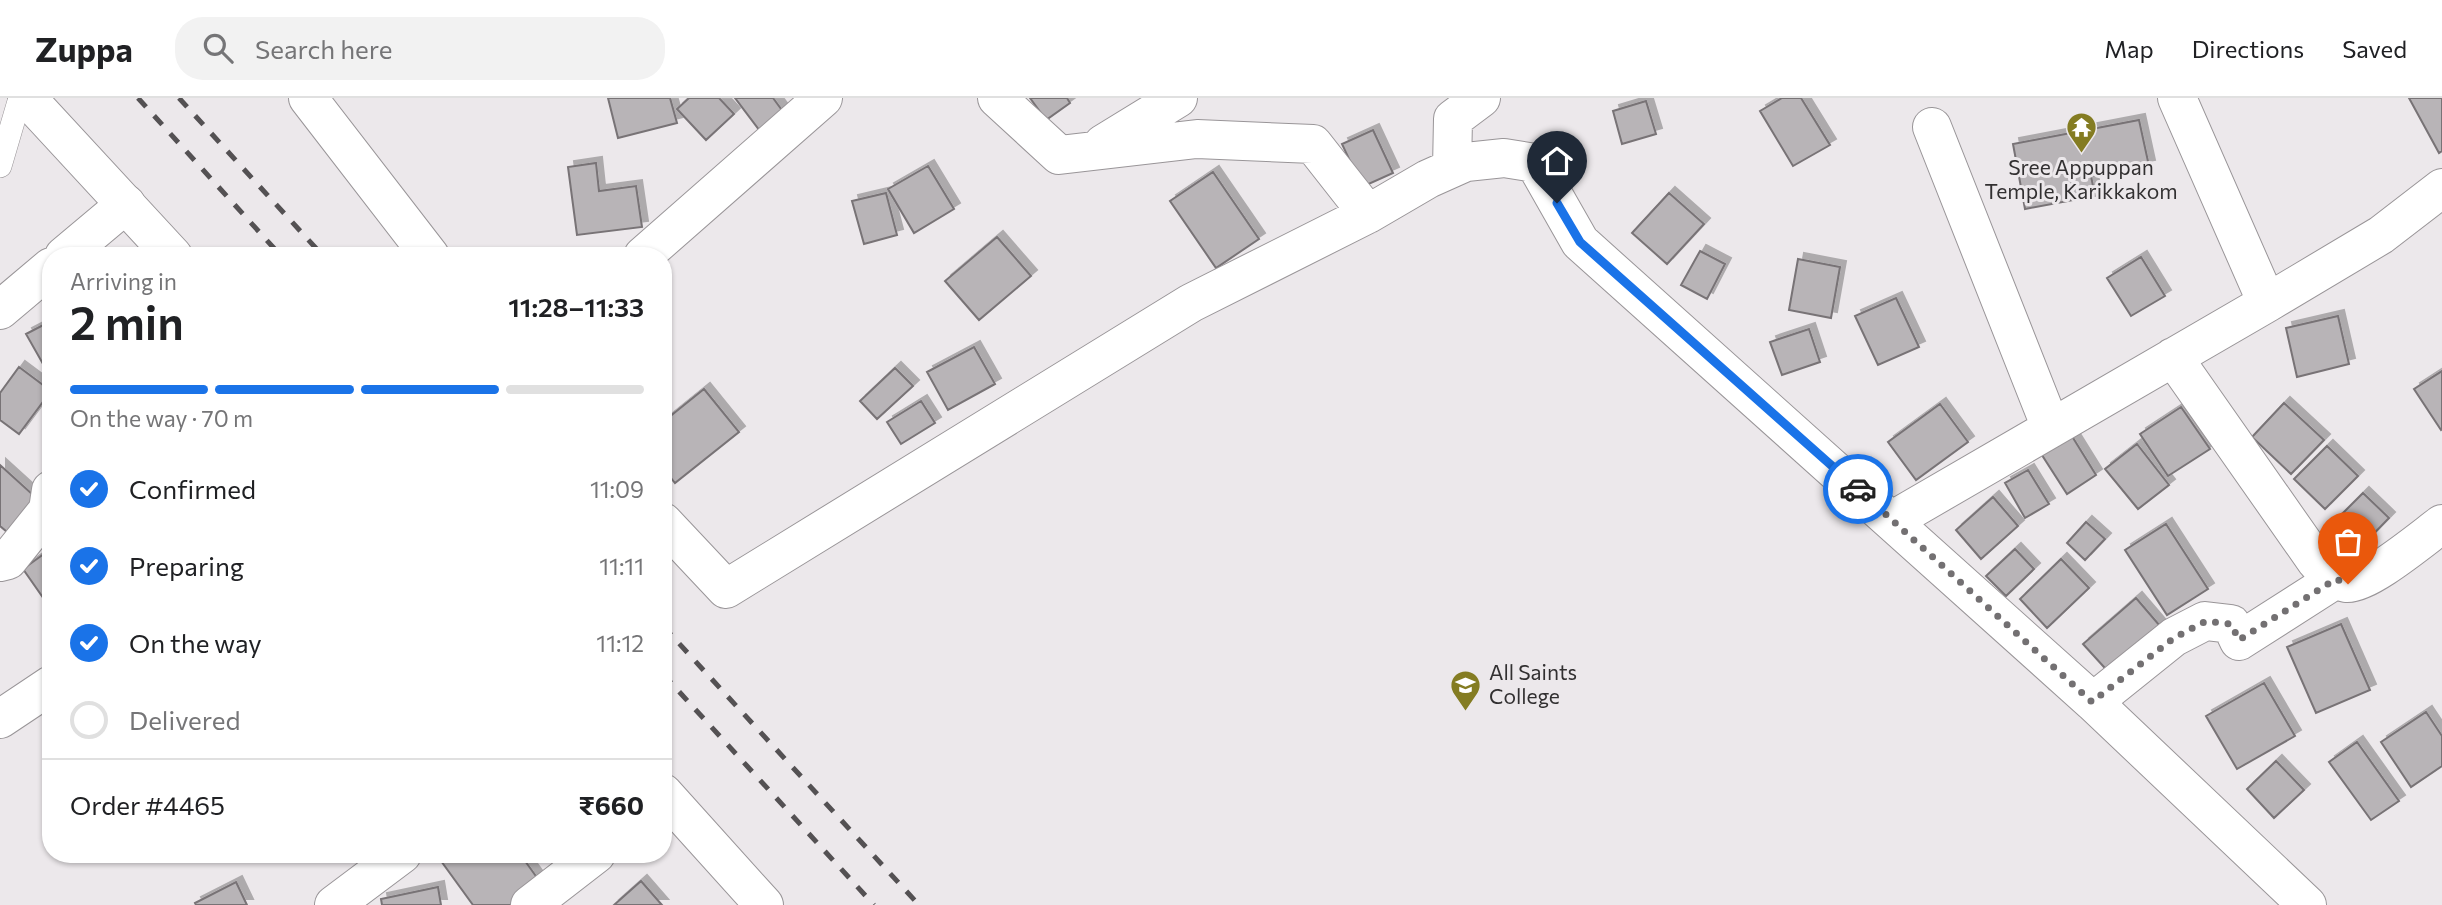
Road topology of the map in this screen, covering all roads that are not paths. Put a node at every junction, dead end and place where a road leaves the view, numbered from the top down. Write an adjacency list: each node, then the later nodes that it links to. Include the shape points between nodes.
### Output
1 (20, 98): 11 (lane)
2 (27, 98): 14 (street)
3 (308, 98): 18 (street)
4 (823, 98): 19 (street)
5 (997, 98): 10 (street, via 1059,155)
6 (1178, 98): 10 (street)
7 (1481, 98): 12 (street, via 1453,119)
8 (2177, 98): 21 (street)
9 (1932, 127): 24 (street)
10 (1092, 151): 15 (street, via 1197,139 1313,144)
11 (0, 166)
12 (1452, 168): 15 (street); 26 (street, via 1504,158 1535,163 1580,242)
13 (2442, 188): 21 (street, via 2381,235)
14 (126, 204): 16 (street); 17 (street)
15 (1368, 214): 28 (street, via 1191,303 726,589)
16 (75, 247)
17 (165, 247)
18 (423, 247)
19 (653, 247)
20 (42, 275): 22 (street)
21 (2267, 303): 23 (street)
22 (0, 310)
23 (2173, 357): 24 (street); 30 (street, via 2316,561)
24 (2051, 428): 26 (street)
25 (42, 518): 29 (street, via 8,560)
26 (1893, 520): 32 (street)
27 (2442, 524): 30 (street, via 2374,574 2348,584)
28 (672, 532)
29 (0, 562)
30 (2336, 579): 32 (street, via 2239,640 2231,624 2206,621 2174,638)
31 (42, 691): 33 (street)
32 (2092, 702): 40 (street)
33 (0, 719)
34 (672, 806): 39 (street)
35 (390, 863): 37 (street)
36 (584, 863): 38 (street)
37 (334, 905)
38 (530, 905)
39 (764, 905)
40 (2307, 905)

